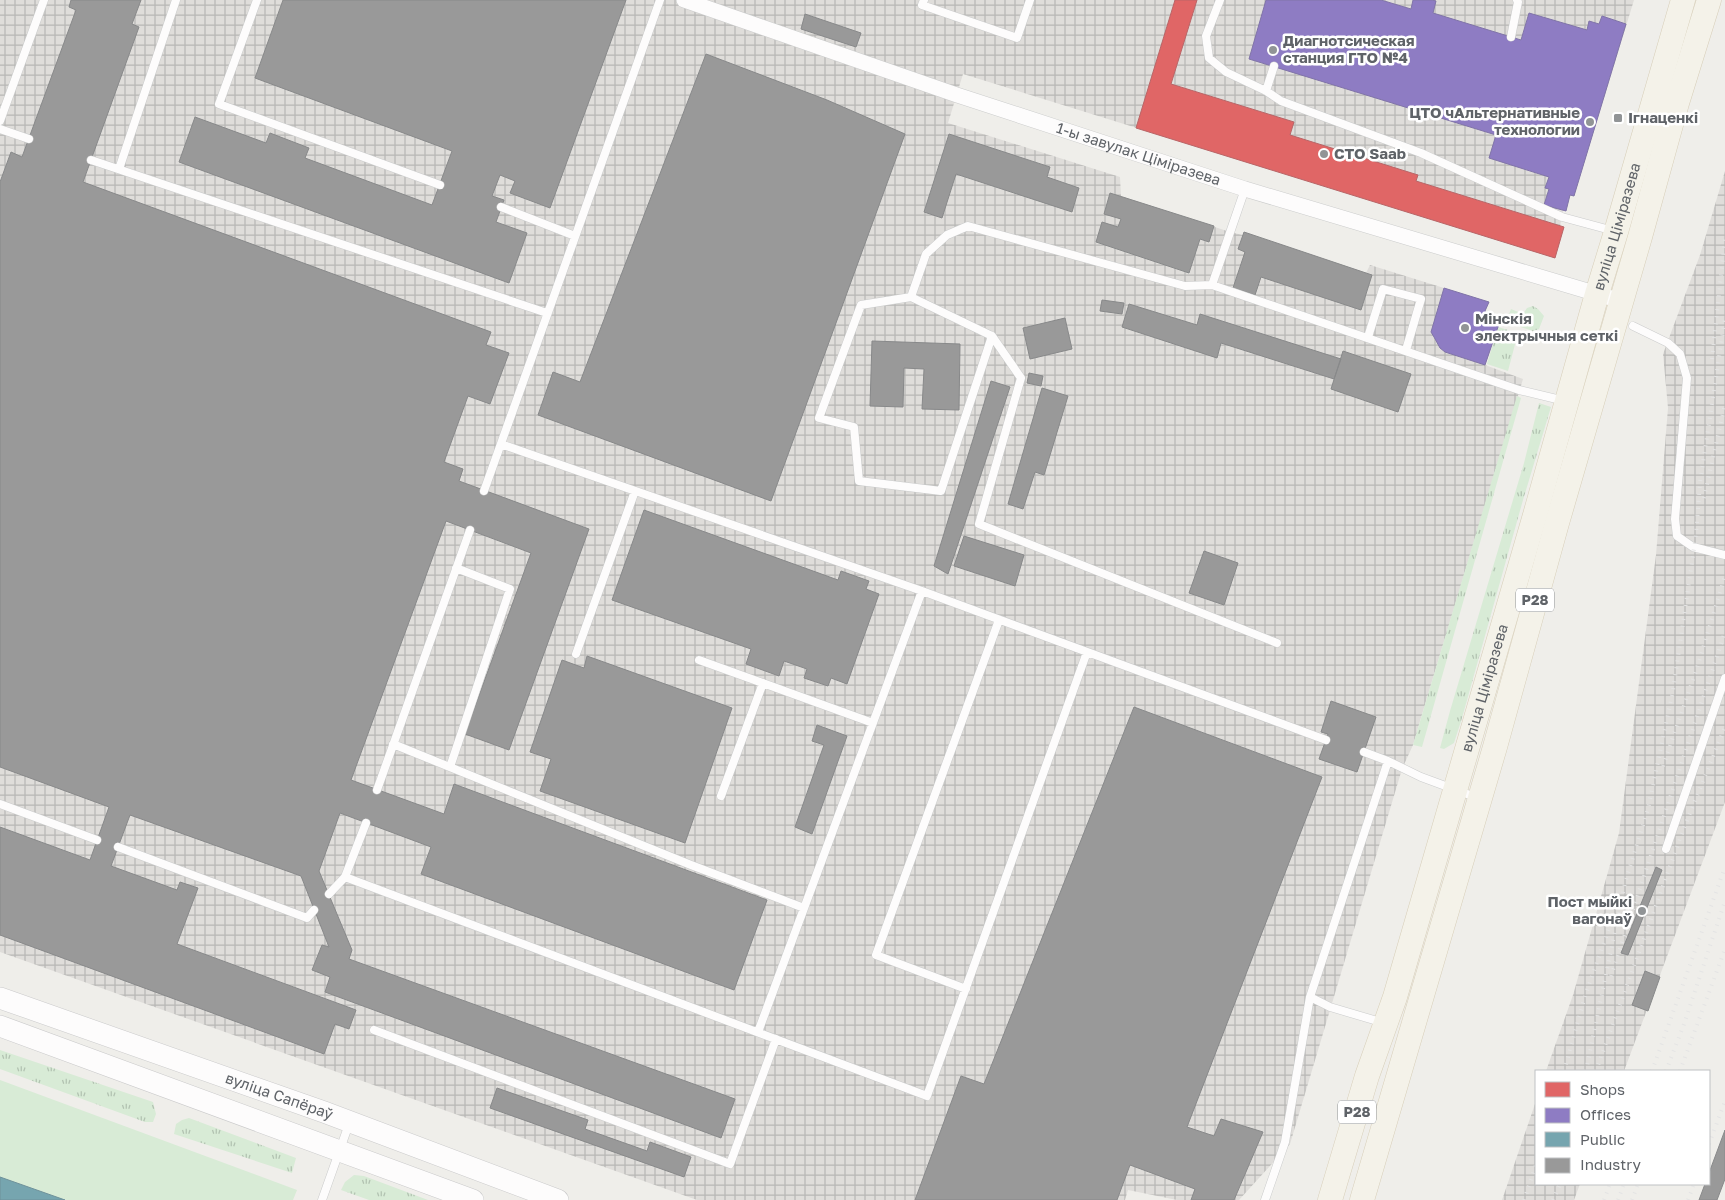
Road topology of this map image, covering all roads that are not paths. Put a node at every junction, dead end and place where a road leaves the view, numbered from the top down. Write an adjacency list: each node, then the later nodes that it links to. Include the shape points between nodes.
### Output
1 (44, 0): 15 (lane)
2 (176, 0): 19 (lane)
3 (257, 0): 20 (lane, via 219,104)
4 (660, 0): 24 (lane)
5 (684, 0): 21 (street, 1-ы завулак Ціміразева, via 958,95)
6 (924, 0): 7 (lane, via 922,5 1017,38)
7 (1030, 0)
8 (1220, 0): 14 (lane, via 1206,36 1209,58 1226,72)
9 (1517, 0): 12 (lane)
10 (1684, 0): 23 (main road, вуліца Ціміразева / Р28)
11 (1708, 0): 28 (main road, вуліца Ціміразева / Р28)
12 (1510, 37)
13 (1274, 66): 14 (lane)
14 (1266, 91): 23 (lane, via 1281,101 1421,153 1562,217)
15 (0, 121)
16 (0, 129): 17 (lane)
17 (29, 139)
18 (91, 160): 19 (lane)
19 (119, 169): 29 (lane)
20 (440, 185)
21 (1245, 189): 25 (lane); 26 (street, 1-ы завулак Ціміразева)
22 (501, 207): 24 (lane)
23 (1616, 232): 26 (main road, вуліца Ціміразева / Р28)
24 (575, 236): 29 (lane)
25 (1212, 285): 27 (lane, via 1185,286 968,226 946,234 926,254); 32 (lane)
26 (1597, 294): 28 (street, 1-ы завулак Ціміразева); 34 (main road, вуліца Ціміразева / Р28)
27 (911, 297): 31 (lane); 31 (lane, via 861,305 819,418 854,427 859,480 940,491)
28 (1621, 301): 58 (main road, вуліца Ціміразева / Р28)
29 (548, 313): 35 (lane)
30 (1633, 326): 39 (lane, via 1668,343 1680,354 1687,378 1675,519 1677,536 1693,547)
31 (992, 336): 43 (lane, via 1020,378 979,524)
32 (1368, 338): 33 (lane); 33 (lane, via 1383,289 1421,299)
33 (1406, 350): 34 (lane, via 1519,390)
34 (1566, 401): 55 (main road, вуліца Ціміразева / Р28)
35 (501, 444): 36 (lane); 37 (lane)
36 (484, 491)
37 (635, 491): 41 (lane); 45 (lane)
38 (470, 530): 40 (lane)
39 (1725, 555)
40 (456, 568): 51 (lane); 54 (lane, via 510,588)
41 (922, 591): 42 (lane); 49 (lane)
42 (999, 620): 44 (lane); 68 (lane, via 876,955)
43 (1277, 643)
44 (1087, 652): 50 (lane); 68 (lane)
45 (576, 654)
46 (699, 660): 48 (lane)
47 (1725, 678): 63 (lane)
48 (763, 683): 49 (lane); 57 (lane)
49 (873, 723): 66 (lane)
50 (1326, 740)
51 (393, 744): 54 (lane); 56 (lane)
52 (1364, 752): 53 (lane)
53 (1388, 761): 55 (lane); 69 (lane)
54 (450, 767): 66 (lane)
55 (1454, 788): 58 (lane); 71 (main road, вуліца Ціміразева / Р28)
56 (377, 790)
57 (721, 796)
58 (1480, 798): 83 (main road, вуліца Ціміразева / Р28)
59 (0, 804): 61 (lane)
60 (366, 823): 64 (lane)
61 (97, 840)
62 (118, 847): 67 (lane, via 307,918)
63 (1666, 849)
64 (345, 877): 65 (lane); 74 (lane)
65 (329, 894)
66 (804, 908): 74 (lane)
67 (314, 910)
68 (966, 988): 75 (lane, via 927,1096)
69 (1310, 997): 71 (lane, via 1330,1007); 81 (lane, via 1285,1142)
70 (0, 998): 76 (main road, вуліца Сапёраў)
71 (1385, 1024): 82 (main road, вуліца Ціміразева / Р28)
72 (0, 1026): 77 (main road, вуліца Сапёраў)
73 (374, 1030): 75 (lane, via 730,1164)
74 (758, 1032): 75 (lane)
75 (776, 1039)
76 (349, 1122): 77 (lane); 80 (main road, вуліца Сапёраў)
77 (339, 1151): 78 (lane); 79 (main road, вуліца Сапёраў)
78 (322, 1200)
79 (473, 1200)
80 (558, 1200)
81 (1265, 1200)
82 (1330, 1200)
83 (1362, 1200)

